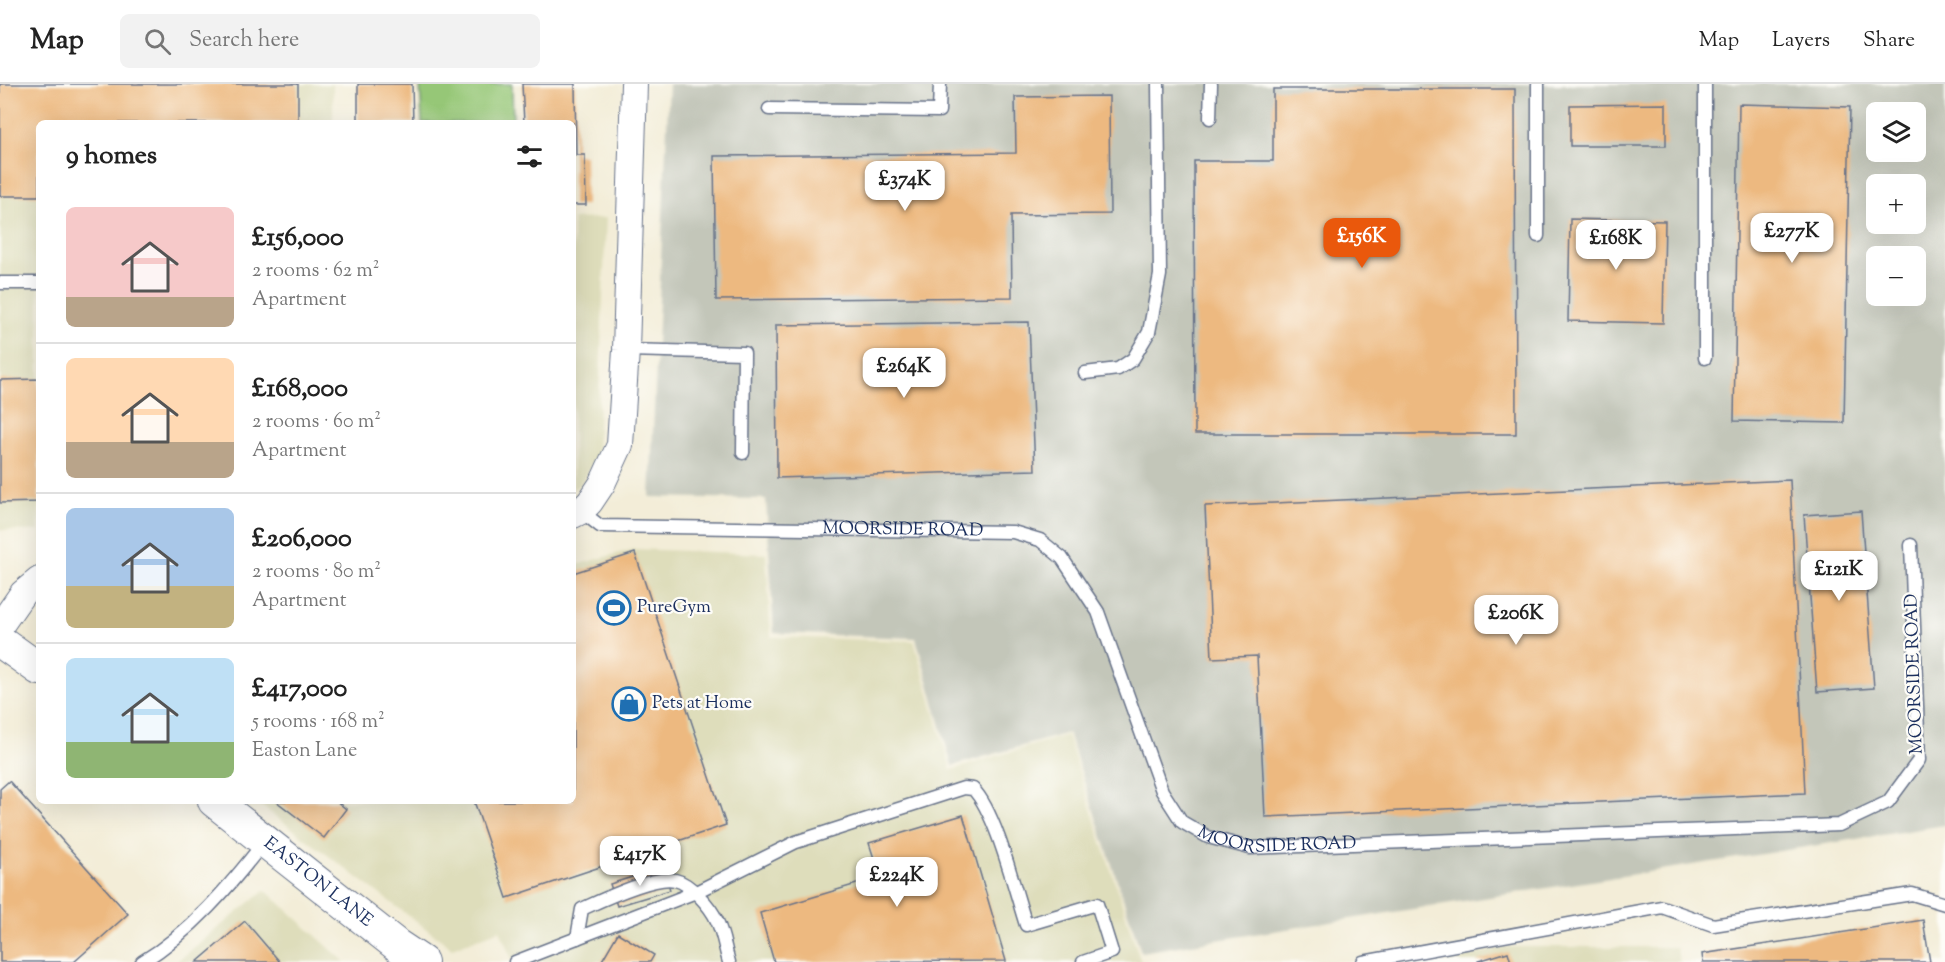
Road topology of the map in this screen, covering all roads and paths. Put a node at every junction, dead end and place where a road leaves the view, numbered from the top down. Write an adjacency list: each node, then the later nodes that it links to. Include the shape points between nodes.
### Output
1 (634, 84): 12 (street, MOORSIDE ROAD)
2 (940, 84): 7 (lane, via 939,111)
3 (1158, 84): 14 (lane, via 1160,275 1149,332 1133,359 1118,369)
4 (1211, 84): 8 (lane)
5 (1538, 84): 9 (lane)
6 (1704, 84): 13 (lane)
7 (769, 109)
8 (1210, 118)
9 (1538, 236)
10 (0, 283): 11 (lane)
11 (36, 283)
12 (626, 350): 15 (lane, via 744,353); 16 (street, MOORSIDE ROAD, via 620,445 602,484)
13 (1705, 358)
14 (1085, 373)
15 (743, 453)
16 (577, 513): 17 (lane, MOORSIDE ROAD, via 600,526 1013,532 1040,540 1062,558 1098,612 1162,791 1182,822 1208,837 1250,848 1839,825 1888,802 1919,760)
17 (1911, 545)
18 (36, 582): 19 (street, via 23,593)
19 (0, 626)
20 (0, 641): 21 (street)
21 (36, 667)
22 (218, 804): 23 (street, EASTON LANE)
23 (265, 841): 27 (lane, via 207,907); 28 (street, EASTON LANE)
24 (696, 892): 26 (lane); 26 (lane, via 667,878 613,894 582,909); 30 (lane, via 717,921); 31 (lane, via 796,842 950,791 973,789 981,797 994,827 1026,925 1097,904 1112,952)
25 (1945, 904): 32 (lane, via 1912,894 1713,925 1662,908)
26 (577, 938): 29 (lane)
27 (142, 962)
28 (422, 962)
29 (515, 962)
30 (729, 962)
31 (1083, 962)
32 (1363, 962)

